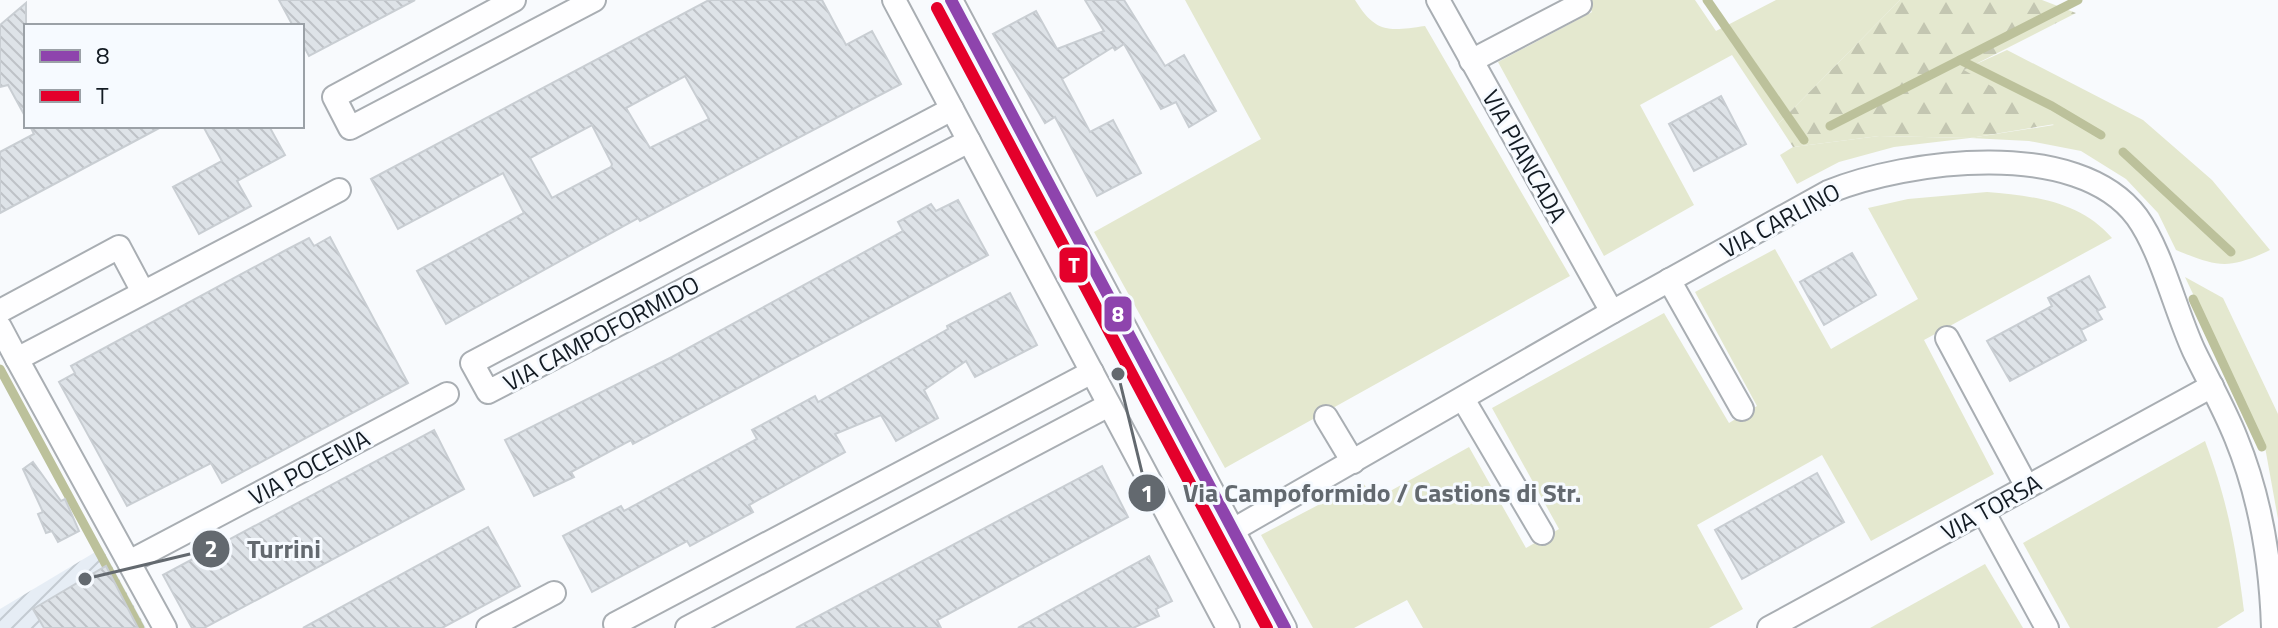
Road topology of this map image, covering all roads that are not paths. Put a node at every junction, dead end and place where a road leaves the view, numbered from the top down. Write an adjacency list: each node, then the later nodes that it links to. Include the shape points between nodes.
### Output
1 (514, 0): 2 (street, via 334,97 350,128)
2 (594, 0)
3 (894, 0): 8 (street)
4 (951, 0): 28 (street)
5 (1438, 0): 7 (street, VIA PIANCADA)
6 (1580, 4): 7 (street)
7 (1471, 61): 14 (street, VIA PIANCADA)
8 (952, 109): 9 (street); 9 (street, VIA CAMPOFORMIDO, via 472,363 488,392)
9 (969, 141): 18 (street)
10 (339, 190): 12 (street)
11 (1669, 280): 14 (street, VIA CARLINO); 19 (street, VIA CARLINO, via 1845,185 1946,164 2024,163 2082,178 2106,190 2137,218); 23 (street)
12 (143, 292): 13 (street, via 119,247); 17 (street)
13 (0, 311)
14 (1612, 312): 21 (street, VIA CARLINO)
15 (0, 327): 17 (street)
16 (1947, 338): 26 (street)
17 (17, 359): 30 (street)
18 (1092, 372): 22 (street); 34 (street, via 615,624)
19 (2212, 386): 26 (street, VIA TORSA); 40 (street, VIA CARLINO, via 2254,490 2265,536)
20 (447, 394): 30 (street, VIA POCENIA)
21 (1463, 399): 25 (street, VIA CARLINO); 29 (street)
22 (1109, 405): 35 (street); 36 (street)
23 (1742, 409)
24 (1326, 417): 25 (street)
25 (1353, 462): 28 (street, VIA CARLINO)
26 (2027, 487): 27 (street, VIA TORSA)
27 (1983, 511): 38 (street, VIA TORSA); 39 (street)
28 (1233, 530): 37 (street)
29 (1542, 533)
30 (129, 562): 32 (street)
31 (554, 593): 33 (street)
32 (165, 628)
33 (488, 628)
34 (617, 628)
35 (687, 628)
36 (1228, 628)
37 (1284, 628)
38 (1769, 628)
39 (2047, 628)
40 (2273, 628)

